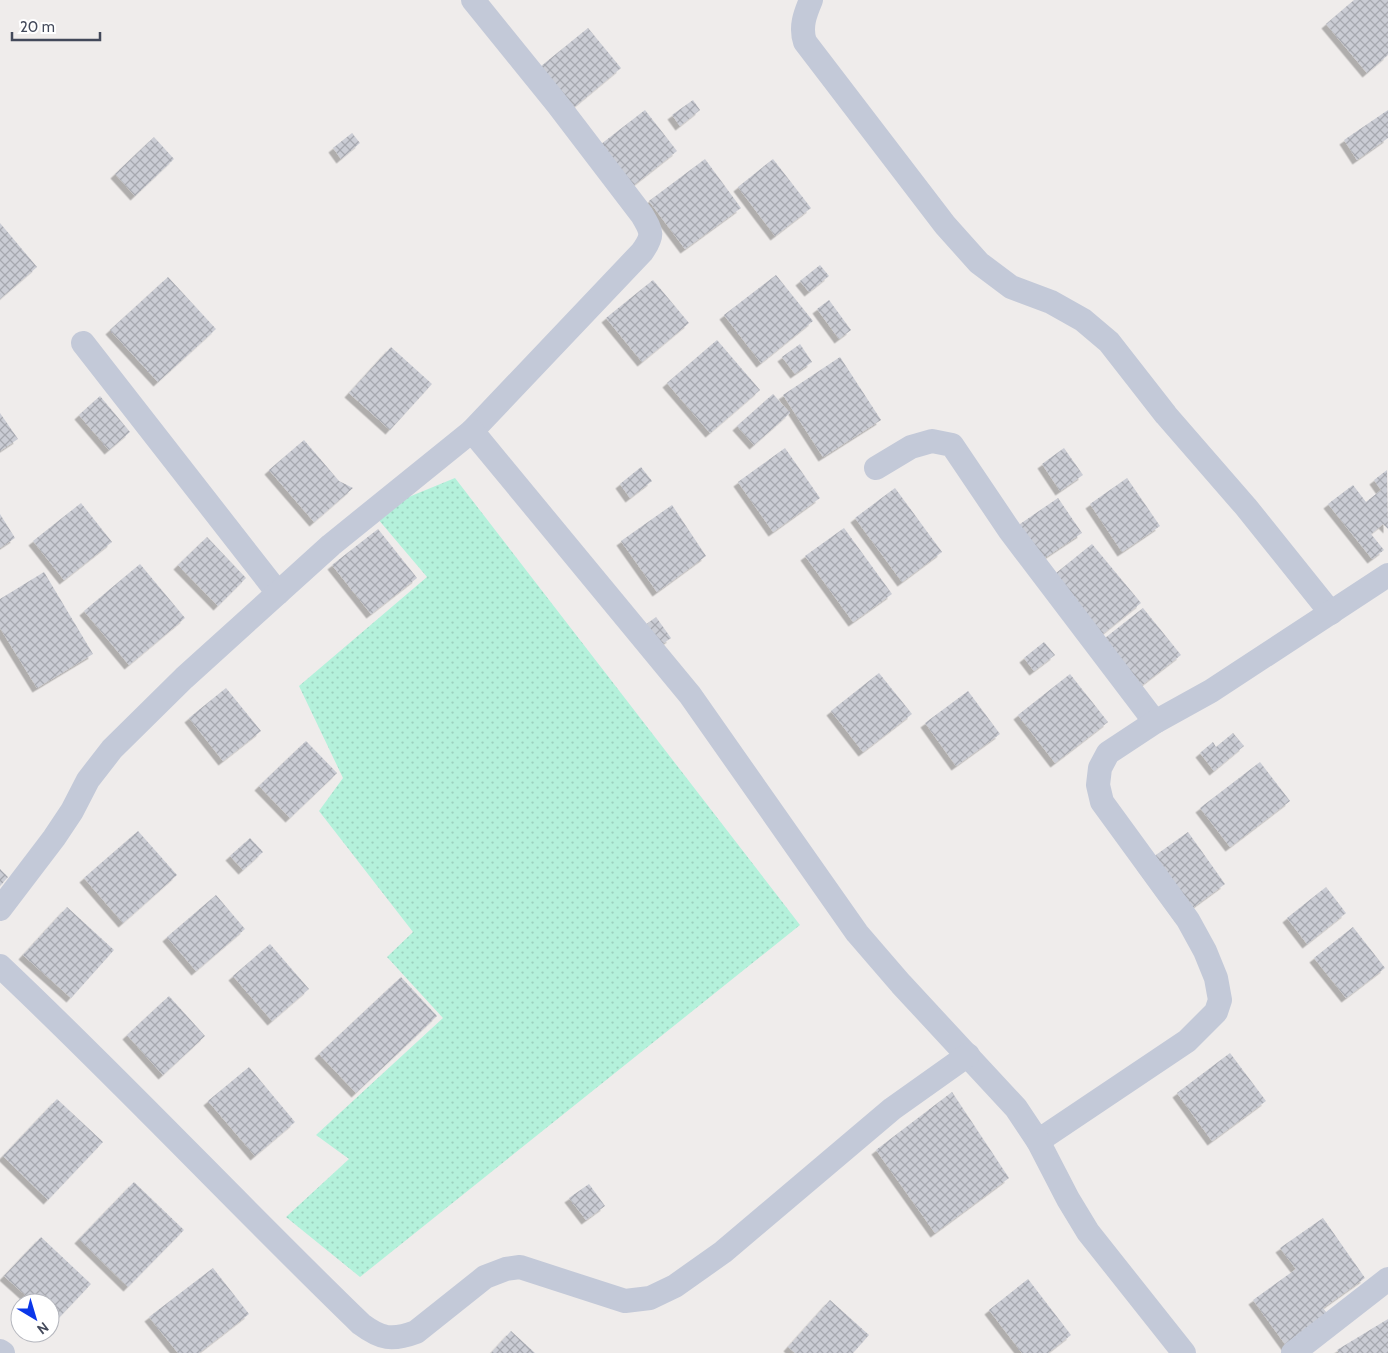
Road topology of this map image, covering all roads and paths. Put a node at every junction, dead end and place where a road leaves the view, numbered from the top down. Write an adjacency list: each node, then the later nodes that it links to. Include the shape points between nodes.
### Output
1 (473, 0): 4 (street, via 642,215 652,235 642,252)
2 (811, 0): 8 (street, via 802,24 805,42 945,225 978,263 1011,287 1051,302 1082,320 1109,342)
3 (83, 343): 7 (street)
4 (472, 431): 7 (street, via 331,545); 12 (street, via 690,694 857,933)
5 (876, 468): 9 (street, via 911,447 932,441 952,445 1010,531)
6 (1388, 575): 8 (street)
7 (278, 593): 10 (street, via 112,749 88,780 54,838)
8 (1331, 613): 9 (street, via 1211,692)
9 (1156, 722): 13 (street, via 1108,754 1100,768 1098,785 1102,802 1188,920 1216,978 1220,1000 1216,1012 1187,1041)
10 (0, 909)
11 (0, 966): 12 (street, via 361,1324 387,1338 416,1332 485,1277 520,1266 625,1301 650,1298 675,1286 723,1252 892,1109)
12 (968, 1055): 13 (street, via 1016,1108)
13 (1038, 1141): 15 (street, via 1088,1232)
14 (1388, 1279): 16 (street)
15 (1184, 1353)
16 (1293, 1353)

